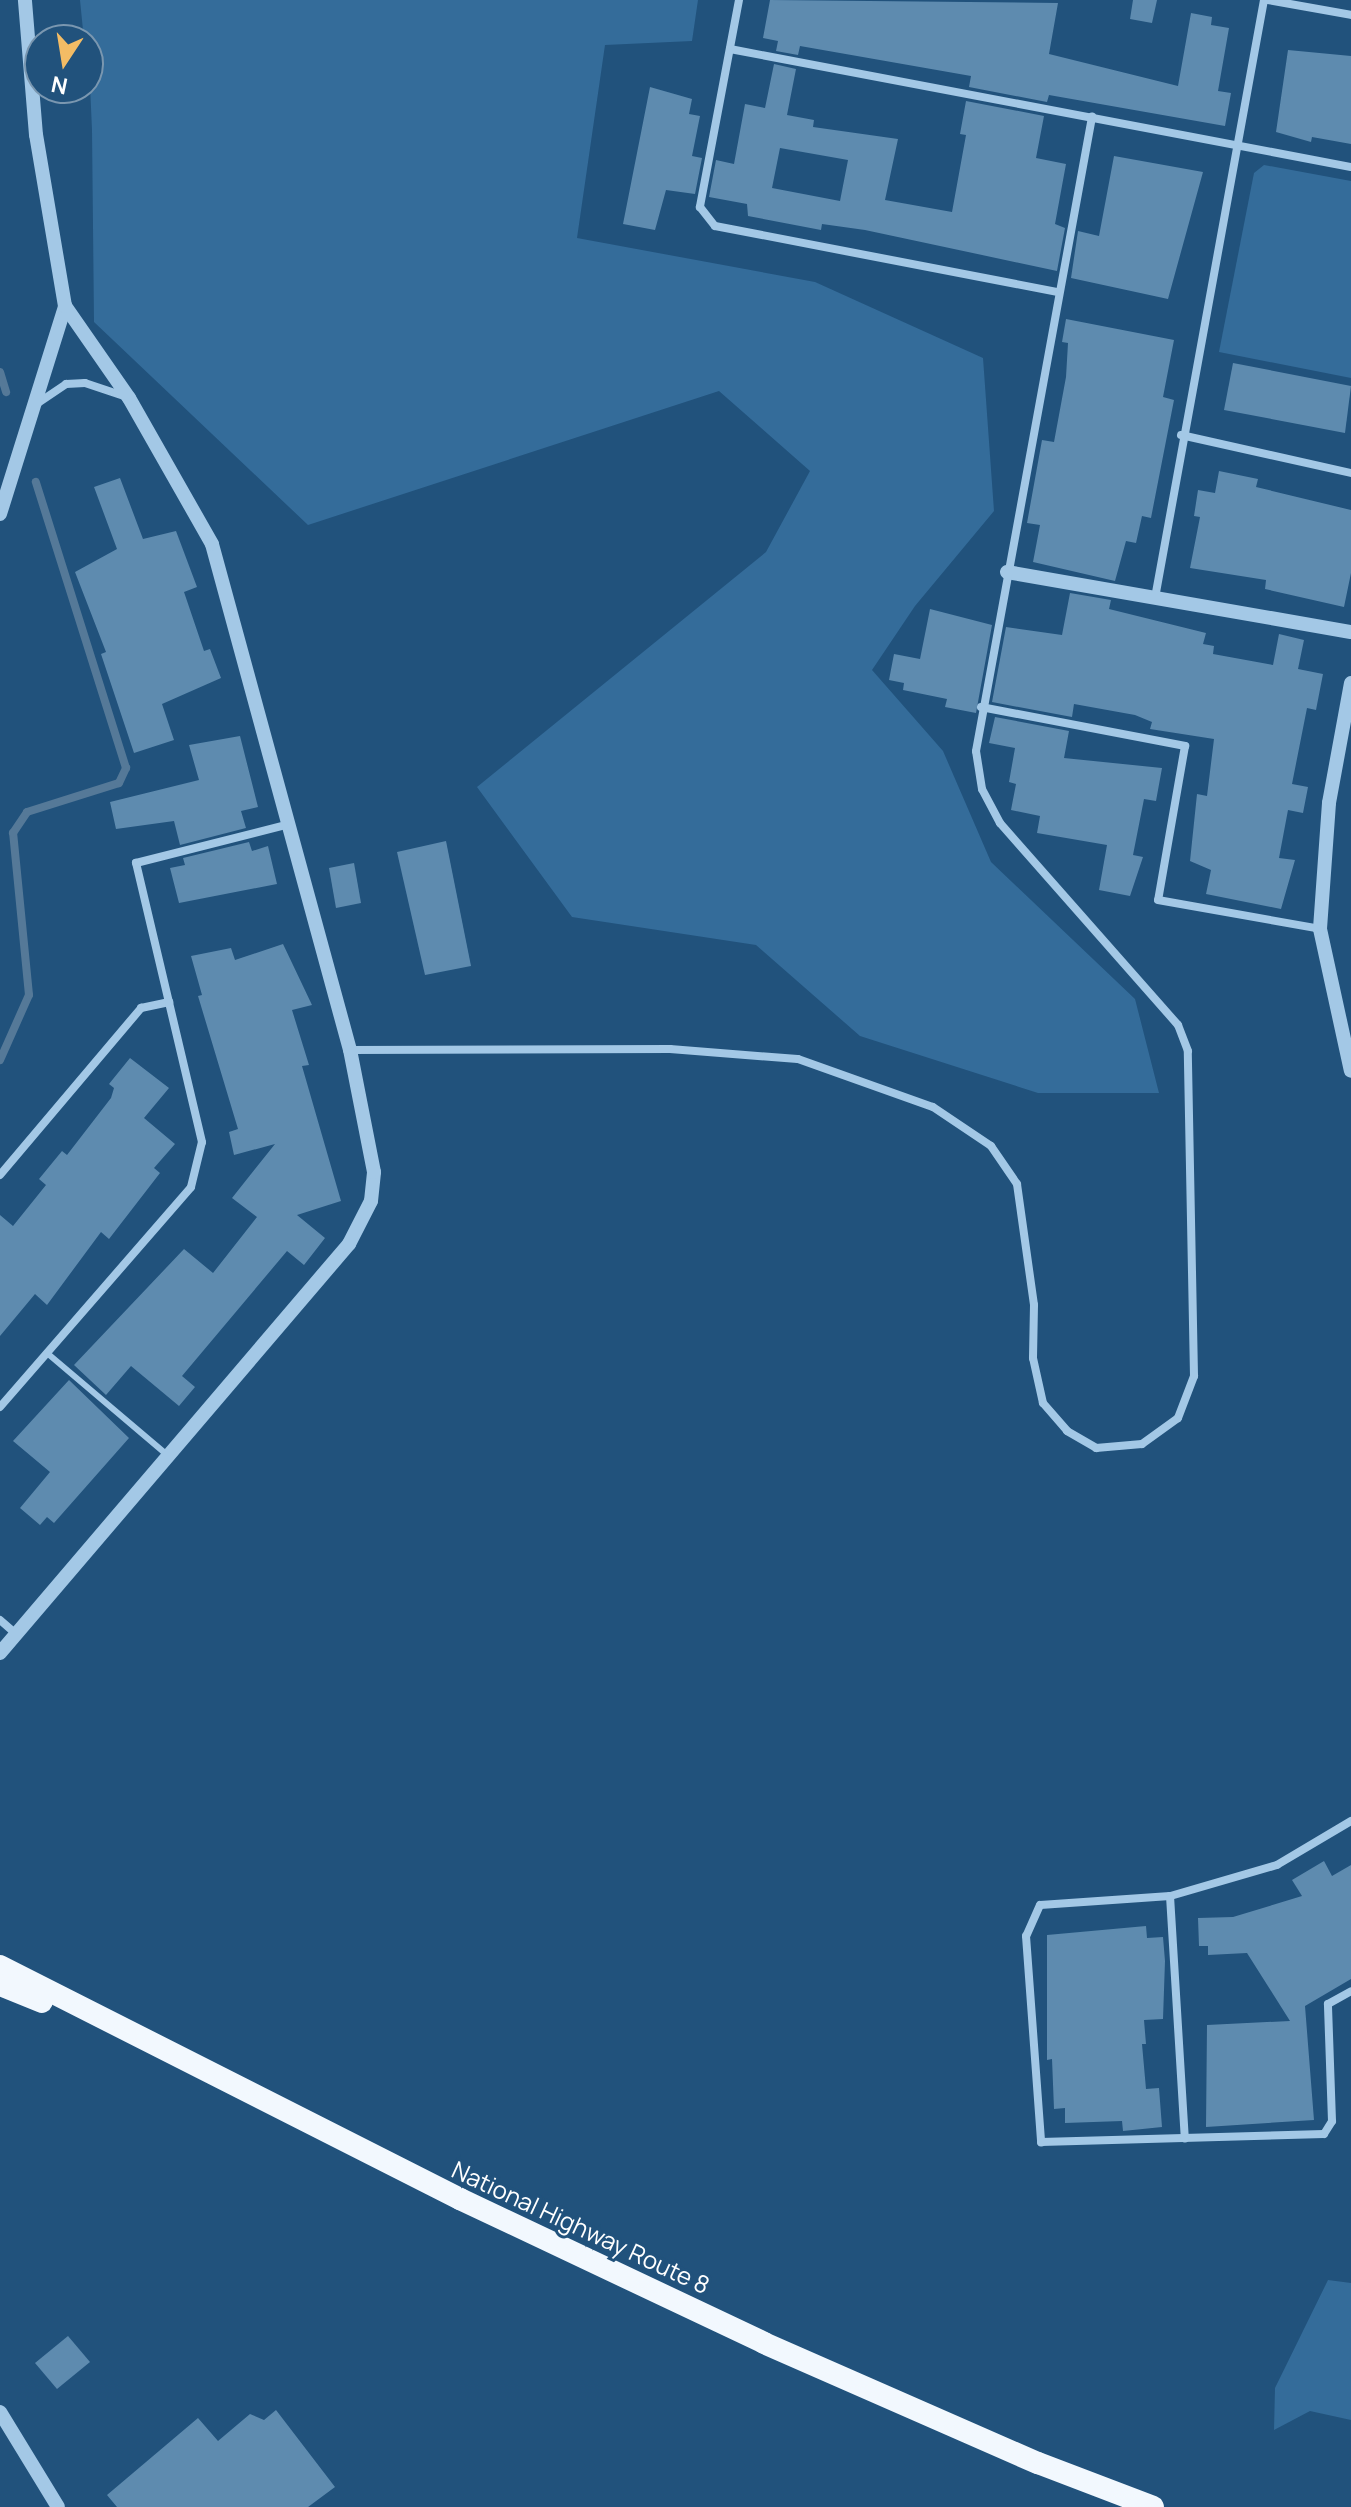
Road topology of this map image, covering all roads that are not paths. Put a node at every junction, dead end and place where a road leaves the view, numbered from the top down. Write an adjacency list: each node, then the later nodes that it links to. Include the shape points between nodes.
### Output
1 (25, 0): 10 (street, via 36,135)
2 (739, 0): 5 (street)
3 (1266, 0): 4 (street); 7 (street)
4 (1351, 15)
5 (730, 49): 6 (street); 9 (street, via 700,207 715,226)
6 (1092, 117): 7 (street); 9 (street)
7 (1237, 145): 8 (street); 13 (street)
8 (1351, 167)
9 (1057, 292): 16 (street)
10 (65, 306): 11 (street); 12 (street)
11 (129, 398): 12 (street, via 85,383 66,384); 21 (street, via 212,544)
12 (31, 410): 15 (street)
13 (1181, 435): 14 (street); 17 (street)
14 (1351, 473)
15 (0, 514)
16 (1007, 572): 17 (street); 20 (street)
17 (1155, 598): 18 (street)
18 (1351, 632)
19 (1351, 683): 22 (street, via 1329,803)
20 (981, 707): 22 (street, via 1185,746 1158,900); 25 (street, via 976,751 982,789 1000,823 1178,1025 1188,1051 1194,1376 1178,1418 1142,1444 1096,1448 1067,1431 1043,1403 1033,1358 1034,1305 1017,1184 991,1146 933,1107 798,1059 670,1049)
21 (286, 825): 23 (street, via 136,863); 25 (street)
22 (1320, 929): 24 (street)
23 (169, 1002): 27 (street, via 141,1008); 28 (street, via 202,1142 191,1187)
24 (1344, 1017): 26 (street)
25 (350, 1050): 30 (street, via 374,1172 362,1223)
26 (1351, 1071)
27 (0, 1175)
28 (47, 1353): 29 (street); 30 (lane)
29 (0, 1407)
30 (168, 1456): 32 (street)
31 (0, 1620): 32 (street)
32 (16, 1634): 33 (street)
33 (0, 1653)
34 (1351, 1821): 35 (street, via 1277,1865)
35 (1170, 1896): 40 (street); 40 (street, via 1040,1905 1026,1936 1041,2142)
36 (0, 1966): 39 (highway, National Highway Route 8)
37 (0, 1985): 39 (highway)
38 (1351, 1991): 40 (street, via 1328,2004 1332,2121 1324,2134)
39 (158, 2049): 43 (highway, National Highway Route 8, via 764,2343 1038,2463)
40 (1185, 2139)
41 (0, 2412): 42 (street)
42 (58, 2507)
43 (1153, 2507)

